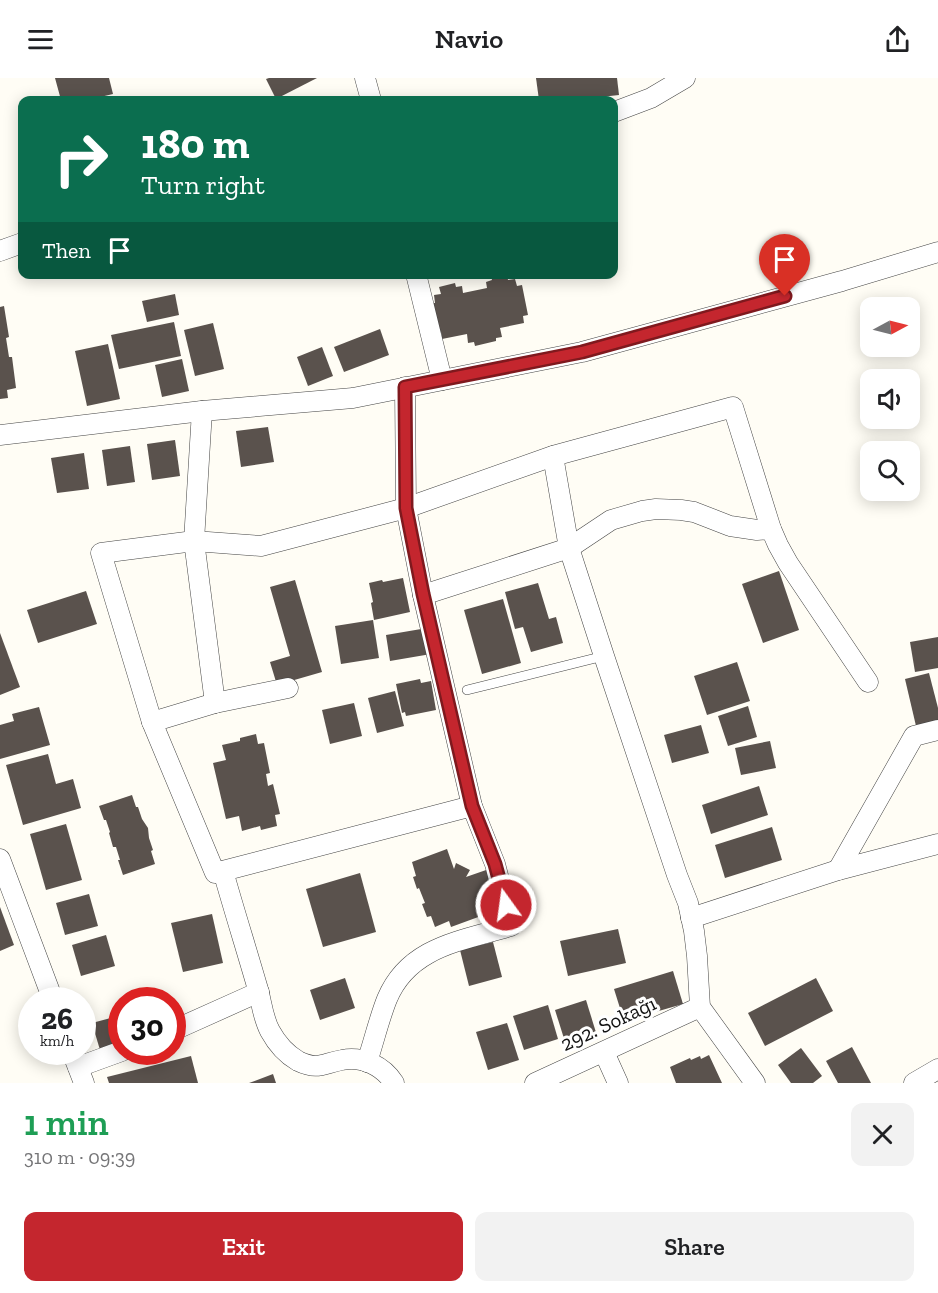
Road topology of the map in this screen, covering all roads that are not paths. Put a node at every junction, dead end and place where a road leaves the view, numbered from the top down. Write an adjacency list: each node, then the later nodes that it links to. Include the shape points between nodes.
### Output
1 (365, 78): 3 (street)
2 (685, 78): 4 (street, via 651,98)
3 (370, 96)
4 (618, 110)
5 (18, 244): 6 (street)
6 (0, 251)
7 (938, 252): 9 (street, via 582,352)
8 (417, 279): 9 (street)
9 (442, 380): 10 (street)
10 (405, 387): 11 (street, via 353,398); 14 (street)
11 (202, 411): 12 (street); 16 (street)
12 (0, 435)
13 (553, 456): 14 (street); 15 (street, via 733,407); 17 (street)
14 (406, 508): 16 (street, via 261,546); 18 (street)
15 (771, 528): 17 (street, via 742,529 694,512 656,509 611,520); 20 (street, via 788,563)
16 (194, 541): 23 (street); 24 (street, via 101,553)
17 (569, 548): 18 (street); 19 (street)
18 (423, 594): 26 (street)
19 (604, 656): 22 (lane); 31 (street)
20 (868, 682)
21 (288, 688): 23 (street)
22 (468, 690)
23 (214, 703): 24 (street)
24 (152, 722): 30 (street, via 215,873)
25 (938, 730): 29 (street, via 914,736)
26 (472, 806): 30 (street); 38 (street, via 495,864 511,926 436,949 413,963 387,999)
27 (938, 844): 29 (street)
28 (0, 859): 32 (street)
29 (838, 870): 31 (street)
30 (223, 871): 33 (street)
31 (691, 918): 34 (street)
32 (47, 987)
33 (259, 992): 35 (street); 38 (street, via 270,1030 293,1057 315,1066 345,1059)
34 (700, 1007): 36 (street, 292. Sokağı); 44 (street)
35 (186, 1025)
36 (603, 1052): 42 (street, 292. Sokağı); 43 (street)
37 (108, 1056): 39 (street)
38 (367, 1062): 41 (street, via 384,1071)
39 (78, 1067)
40 (938, 1069): 45 (street)
41 (394, 1083)
42 (535, 1083)
43 (618, 1083)
44 (755, 1083)
45 (914, 1083)

